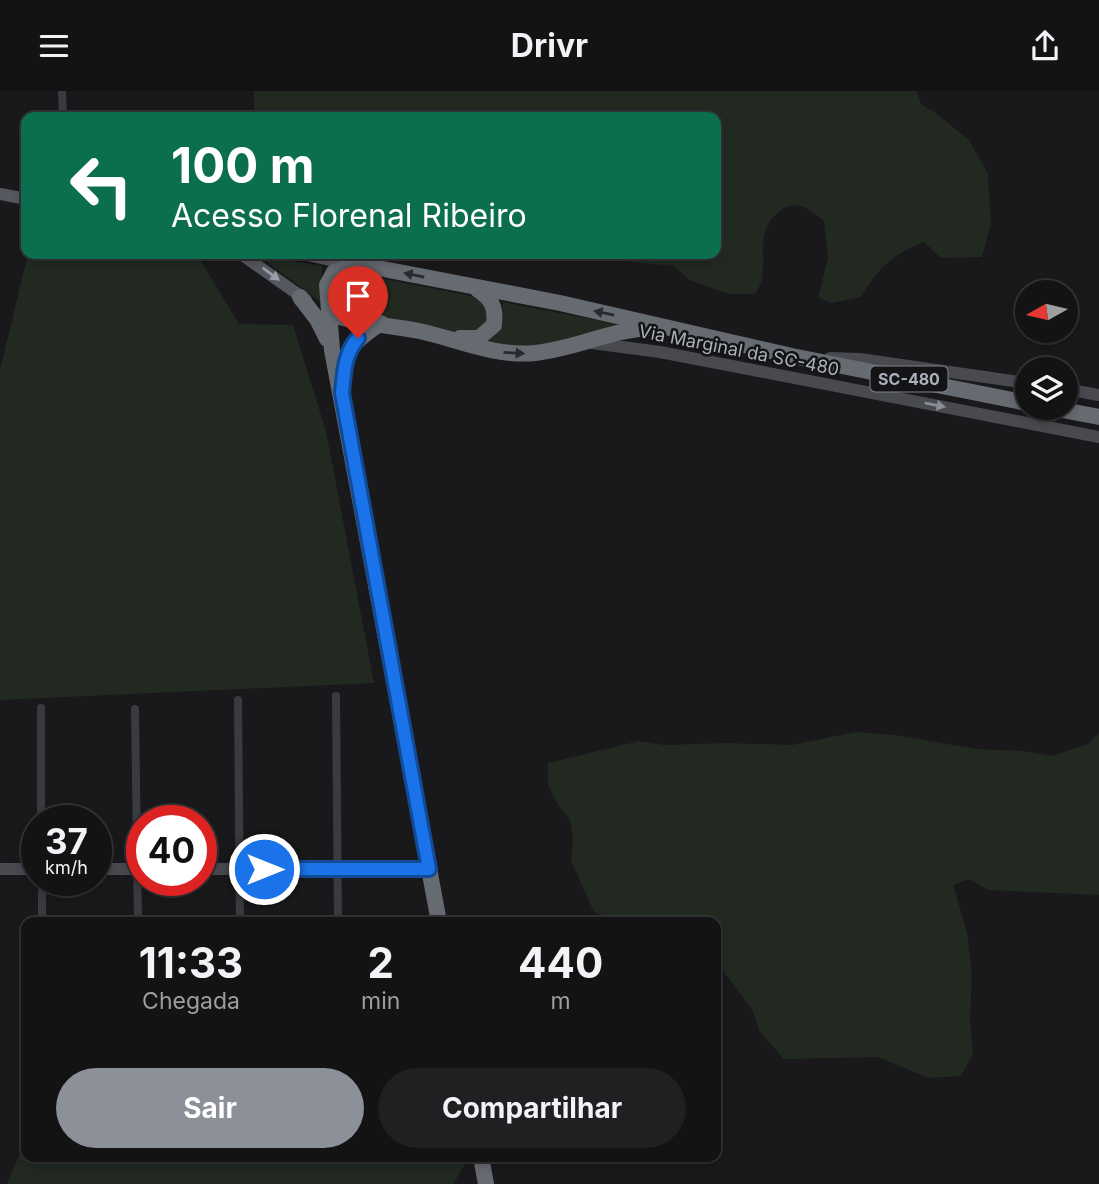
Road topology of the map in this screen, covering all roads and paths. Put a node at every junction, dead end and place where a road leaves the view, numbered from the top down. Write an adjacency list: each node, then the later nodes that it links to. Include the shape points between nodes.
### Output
1 (62, 91): 2 (street)
2 (63, 112)
3 (0, 194): 4 (main road)
4 (21, 198)
5 (250, 259): 9 (main road, SC-480, one-way to 9)
6 (326, 259): 7 (main road, SC-480)
7 (353, 265): 8 (highway, SC-480, one-way to 7); 10 (highway, via 334,272 329,279)
8 (475, 288): 12 (highway, SC-480, one-way to 8); 13 (highway, via 494,304 494,325 479,338)
9 (300, 297): 10 (main road, SC-480); 15 (highway)
10 (329, 314): 11 (highway, SC-480); 15 (highway)
11 (381, 323): 13 (highway, SC-480); 19 (highway, via 351,346)
12 (670, 327): 14 (highway, SC-480, via 631,329); 16 (highway, SC-480)
13 (450, 338): 14 (highway, SC-480, one-way to 14, via 511,353)
14 (578, 344): 24 (main road, Via Marginal da SC-480, one-way to 24, via 660,352)
15 (332, 349): 19 (highway)
16 (792, 356): 17 (main road, via 860,359); 21 (highway, SC-480)
17 (1015, 381)
18 (1078, 391): 20 (main road)
19 (342, 393): 36 (highway)
20 (1099, 395)
21 (1015, 401)
22 (1078, 413): 23 (highway)
23 (1099, 417)
24 (1099, 437)
25 (336, 696): 35 (street)
26 (238, 700): 34 (street)
27 (41, 708): 29 (street)
28 (135, 709): 30 (street)
29 (41, 805)
30 (137, 805)
31 (0, 869): 32 (main road)
32 (21, 869)
33 (217, 869): 34 (main road)
34 (239, 869): 35 (main road); 41 (street)
35 (338, 869): 36 (main road); 42 (street)
36 (429, 869): 43 (highway)
37 (42, 896): 39 (street)
38 (138, 896): 40 (street)
39 (42, 917)
40 (138, 917)
41 (240, 917)
42 (338, 917)
43 (438, 917)
44 (482, 1162): 45 (highway)
45 (486, 1184)

